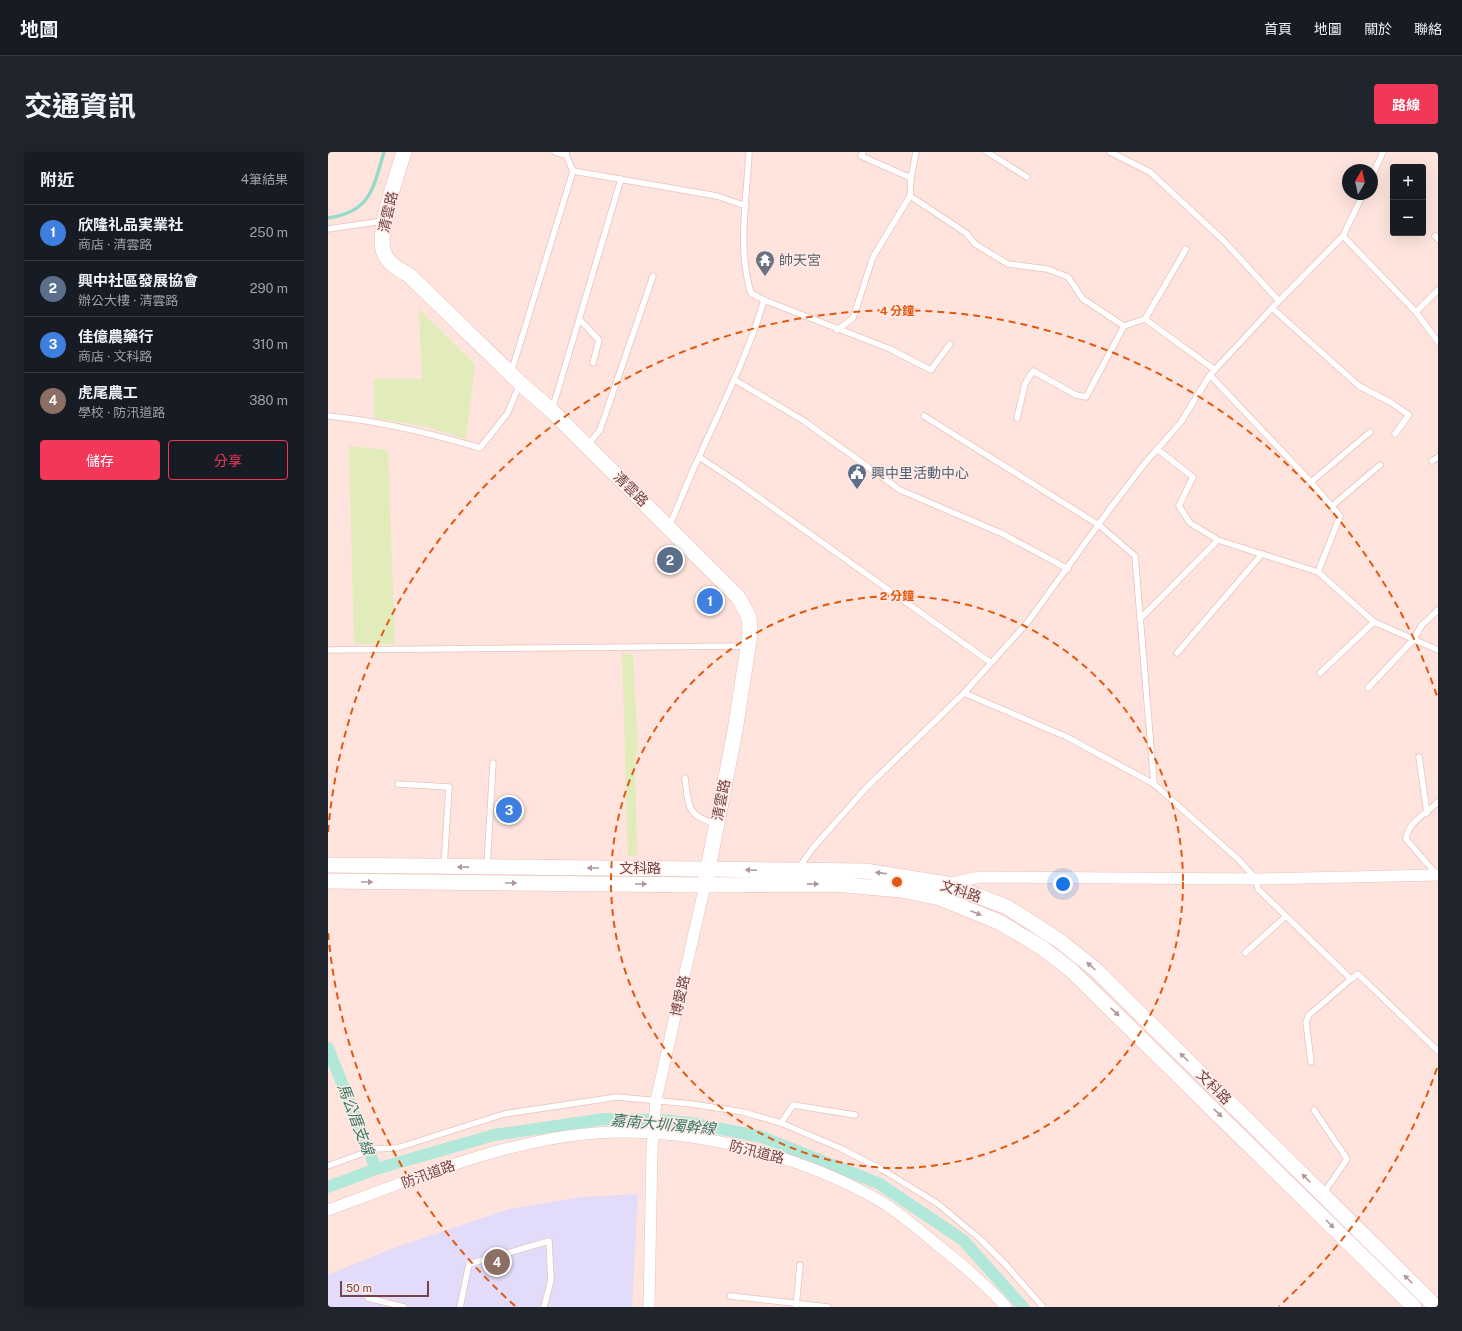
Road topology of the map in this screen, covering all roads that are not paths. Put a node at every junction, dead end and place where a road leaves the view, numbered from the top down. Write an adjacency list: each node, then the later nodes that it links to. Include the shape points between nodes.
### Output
1 (404, 152): 18 (main road, 清雲路)
2 (556, 152): 9 (lane)
3 (749, 152): 17 (lane)
4 (863, 152): 13 (lane, via 861,156)
5 (916, 152): 13 (lane)
6 (987, 152): 12 (lane)
7 (1110, 152): 25 (lane, via 1150,172 1224,241)
8 (1383, 152): 10 (lane)
9 (566, 153): 11 (lane)
10 (1378, 164)
11 (573, 171): 14 (lane); 36 (lane)
12 (1027, 177)
13 (911, 178): 15 (lane)
14 (621, 179): 17 (lane, via 717,196); 29 (lane)
15 (910, 196): 30 (lane, via 966,233 975,244 1008,264 1047,269 1068,277 1083,299); 31 (lane, via 873,256 853,318)
16 (1360, 200): 20 (lane)
17 (746, 206): 24 (lane, via 743,250 745,273 751,293)
18 (385, 221): 19 (lane); 36 (main road, 清雲路, via 382,237 384,254 393,265 409,275)
19 (328, 229)
20 (1343, 236): 25 (lane); 27 (lane)
21 (1186, 249): 28 (lane)
22 (653, 276): 44 (lane, via 600,430)
23 (1438, 290): 27 (lane)
24 (764, 300): 31 (lane); 37 (lane, via 756,329)
25 (1279, 301): 26 (lane)
26 (1272, 308): 35 (lane); 43 (lane, via 1359,386 1409,415)
27 (1416, 312): 32 (lane)
28 (1145, 319): 30 (lane); 35 (lane)
29 (580, 320): 34 (lane, via 599,340); 38 (lane)
30 (1124, 326): 41 (lane, via 1086,397 1076,395 1033,371 1025,384)
31 (837, 330): 33 (lane, via 890,349 931,370)
32 (1438, 342)
33 (950, 344)
34 (593, 363)
35 (1212, 373): 45 (lane, via 1181,422); 50 (lane)
36 (515, 379): 38 (main road, 清雲路); 39 (lane, via 507,414 480,448 360,419)
37 (735, 380): 46 (lane); 56 (lane, via 804,421 900,490 1003,534)
38 (552, 411): 44 (main road, 清雲路)
39 (328, 416)
40 (924, 416): 52 (lane)
41 (1017, 418)
42 (1370, 432): 50 (lane)
43 (1395, 434)
44 (587, 446): 53 (main road, 清雲路)
45 (1157, 449): 52 (lane); 54 (lane, via 1193,477 1179,506 1190,523)
46 (699, 457): 53 (lane); 66 (lane)
47 (1438, 457): 48 (lane)
48 (1432, 461)
49 (1380, 465): 51 (lane)
50 (1311, 482): 51 (lane)
51 (1332, 506): 57 (lane, via 1340,516)
52 (1098, 525): 56 (lane); 59 (lane, via 1135,556)
53 (669, 527): 62 (main road, 清雲路, via 745,607 749,618)
54 (1218, 540): 55 (lane); 59 (lane)
55 (1262, 554): 57 (lane); 65 (lane)
56 (1068, 569): 66 (lane, via 1027,623)
57 (1318, 572): 60 (lane)
58 (1438, 610): 61 (lane, via 1422,625)
59 (1140, 619): 74 (lane)
60 (1374, 622): 61 (lane); 67 (lane)
61 (1413, 640): 64 (lane); 68 (lane)
62 (748, 646): 63 (lane); 77 (main road, 清雲路, via 735,731)
63 (328, 650)
64 (1438, 650)
65 (1177, 653)
66 (990, 662): 69 (lane)
67 (1320, 673)
68 (1368, 688)
69 (964, 693): 74 (lane, via 1068,737); 83 (lane, via 866,788 812,849)
70 (1419, 757): 76 (lane)
71 (493, 763): 80 (lane)
72 (685, 778): 77 (lane, via 689,808 699,819)
73 (398, 784): 79 (lane, via 449,787)
74 (1154, 784): 84 (lane, via 1228,849)
75 (1438, 802): 76 (lane)
76 (1426, 814): 82 (lane, via 1411,824 1406,839)
77 (716, 824): 81 (main road, 清雲路)
78 (328, 865): 79 (main road, 文科路)
79 (444, 867): 80 (main road, 文科路, one-way to 79)
80 (487, 867): 81 (main road, 文科路, one-way to 80)
81 (708, 869): 83 (main road, 文科路, one-way to 81); 87 (main road, 清雲路)
82 (1437, 875): 84 (street)
83 (792, 878): 86 (main road, 文科路, one-way to 83, via 865,871); 87 (main road, 文科路); 88 (main road, 文科路, one-way to 88, via 893,889)
84 (1256, 879): 86 (street, via 980,877); 89 (lane, via 1258,889)
85 (328, 882): 87 (main road, 文科路, one-way to 87)
86 (947, 884): 88 (street); 94 (main road, 文科路, one-way to 86, via 1080,955 1007,907)
87 (705, 885): 96 (street, 博愛路)
88 (940, 898): 95 (main road, 文科路, one-way to 95, via 999,922 1052,955 1087,985)
89 (1285, 917): 90 (lane); 91 (lane)
90 (1245, 953)
91 (1351, 979): 92 (lane, via 1358,974); 93 (lane, via 1309,1015 1306,1022)
92 (1438, 1051)
93 (1311, 1062)
94 (1213, 1086): 95 (main road); 102 (main road, 文科路, one-way to 94)
95 (1200, 1096): 103 (main road, 文科路, one-way to 103)
96 (656, 1104): 99 (lane, via 743,1112); 100 (street, 博愛路); 101 (lane, via 616,1097 504,1114 397,1148 374,1149)
97 (1314, 1110): 102 (lane, via 1347,1159)
98 (855, 1116): 99 (lane, via 793,1105)
99 (781, 1123): 115 (lane, via 883,1170 938,1204 979,1238)
100 (653, 1130): 104 (street, 防汛道路, via 595,1133 540,1142 459,1162); 112 (street); 114 (street, 防汛道路, via 753,1149 813,1168 876,1198 994,1292)
101 (328, 1166)
102 (1323, 1194): 103 (lane); 117 (main road, 文科路, one-way to 102)
103 (1312, 1205): 116 (main road, 文科路, one-way to 116)
104 (328, 1210)
105 (800, 1265): 108 (lane)
106 (730, 1296): 108 (lane)
107 (368, 1298): 109 (lane)
108 (796, 1305): 113 (lane)
109 (404, 1307)
110 (460, 1307): 111 (lane, via 469,1264 549,1241 551,1280)
111 (544, 1307)
112 (649, 1307)
113 (828, 1307)
114 (1006, 1307)
115 (1043, 1307)
116 (1414, 1307)
117 (1436, 1307)

